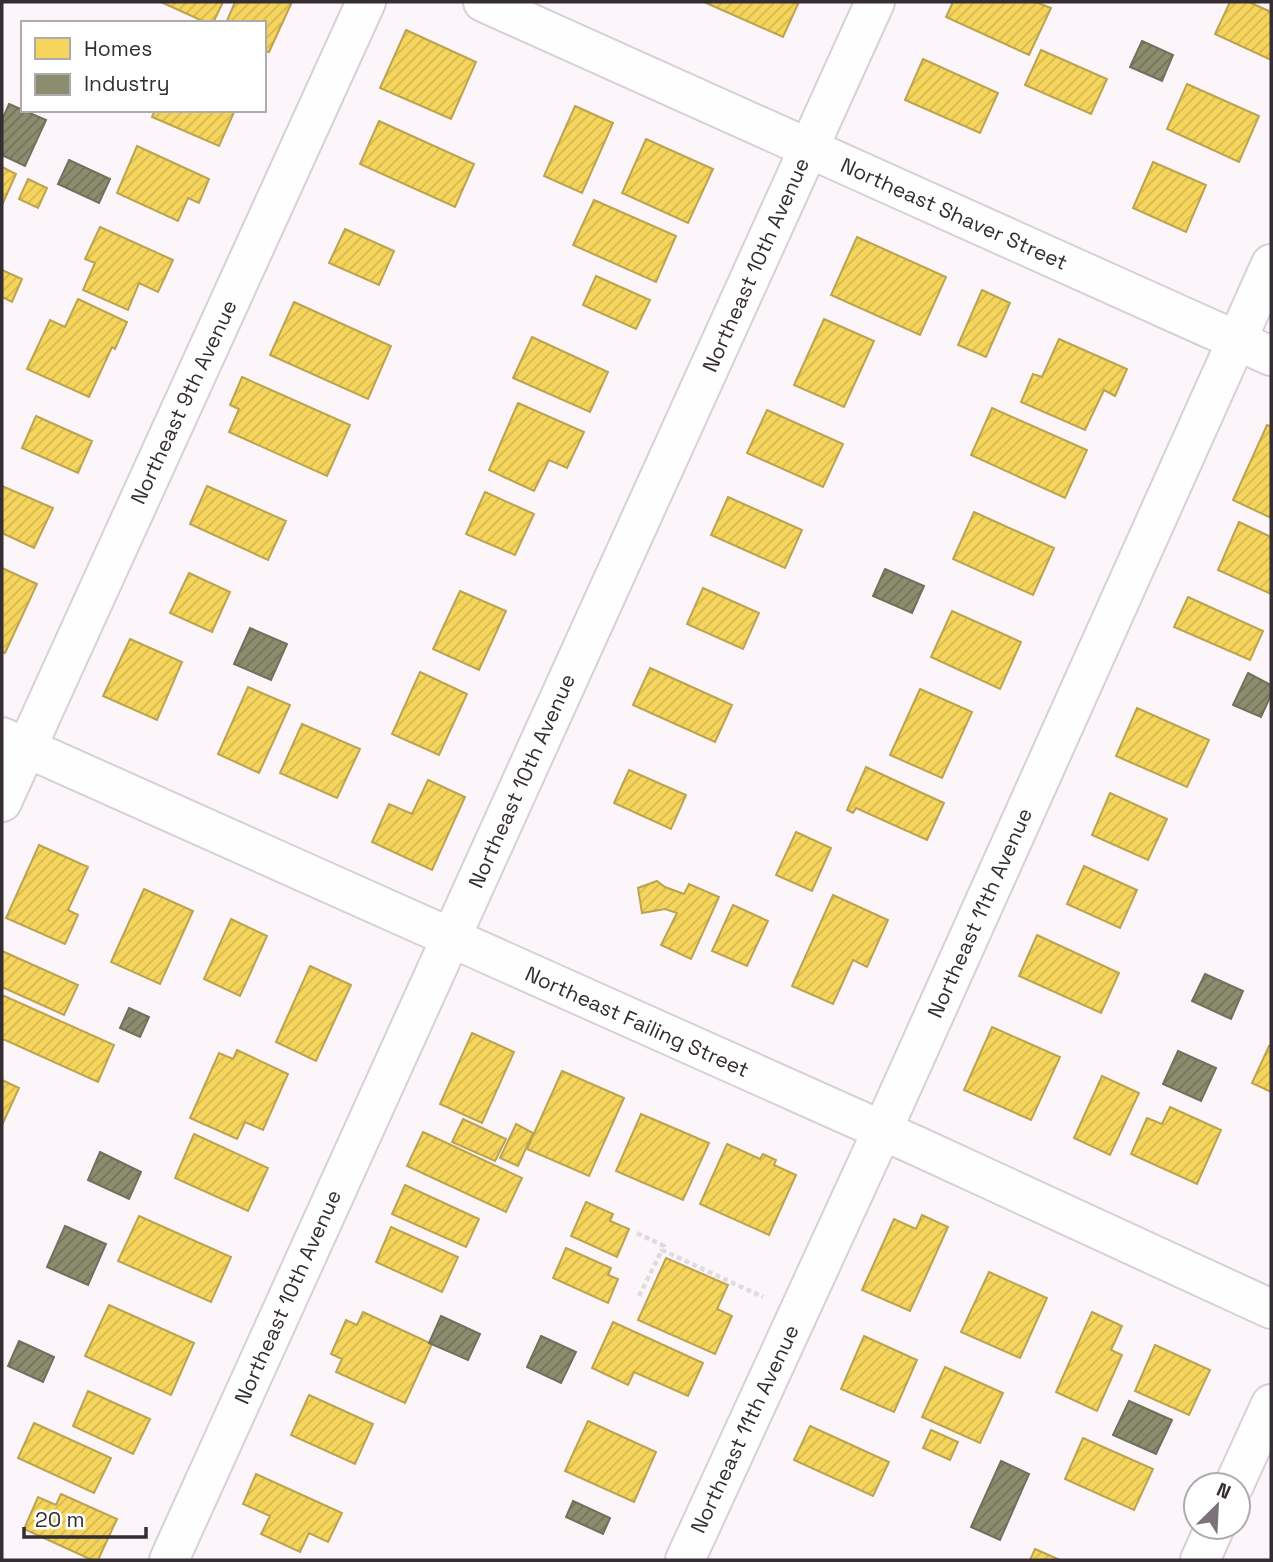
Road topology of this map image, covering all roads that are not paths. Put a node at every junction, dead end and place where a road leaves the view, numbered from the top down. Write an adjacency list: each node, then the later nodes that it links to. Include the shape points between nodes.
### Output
1 (366, 2): 8 (street, Northeast 9th Avenue)
2 (483, 2): 4 (street, Northeast Shaver Street)
3 (875, 2): 4 (street, Northeast 10th Avenue)
4 (808, 149): 6 (street, Northeast Shaver Street); 10 (street, Northeast 10th Avenue)
5 (1271, 264): 6 (street, Northeast 11th Avenue)
6 (1237, 341): 7 (street, Northeast Shaver Street); 11 (street, Northeast 11th Avenue)
7 (1271, 356)
8 (14, 743): 9 (street, Northeast 9th Avenue); 10 (street, Northeast Failing Street)
9 (2, 802)
10 (451, 939): 11 (street, Northeast Failing Street); 16 (street, Northeast 10th Avenue)
11 (882, 1131): 12 (street, Northeast Failing Street); 17 (street, Northeast 11th Avenue)
12 (1271, 1308)
13 (1271, 1405): 14 (street)
14 (1240, 1471)
15 (1209, 1541): 18 (street)
16 (169, 1560)
17 (685, 1560)
18 (1200, 1560)

